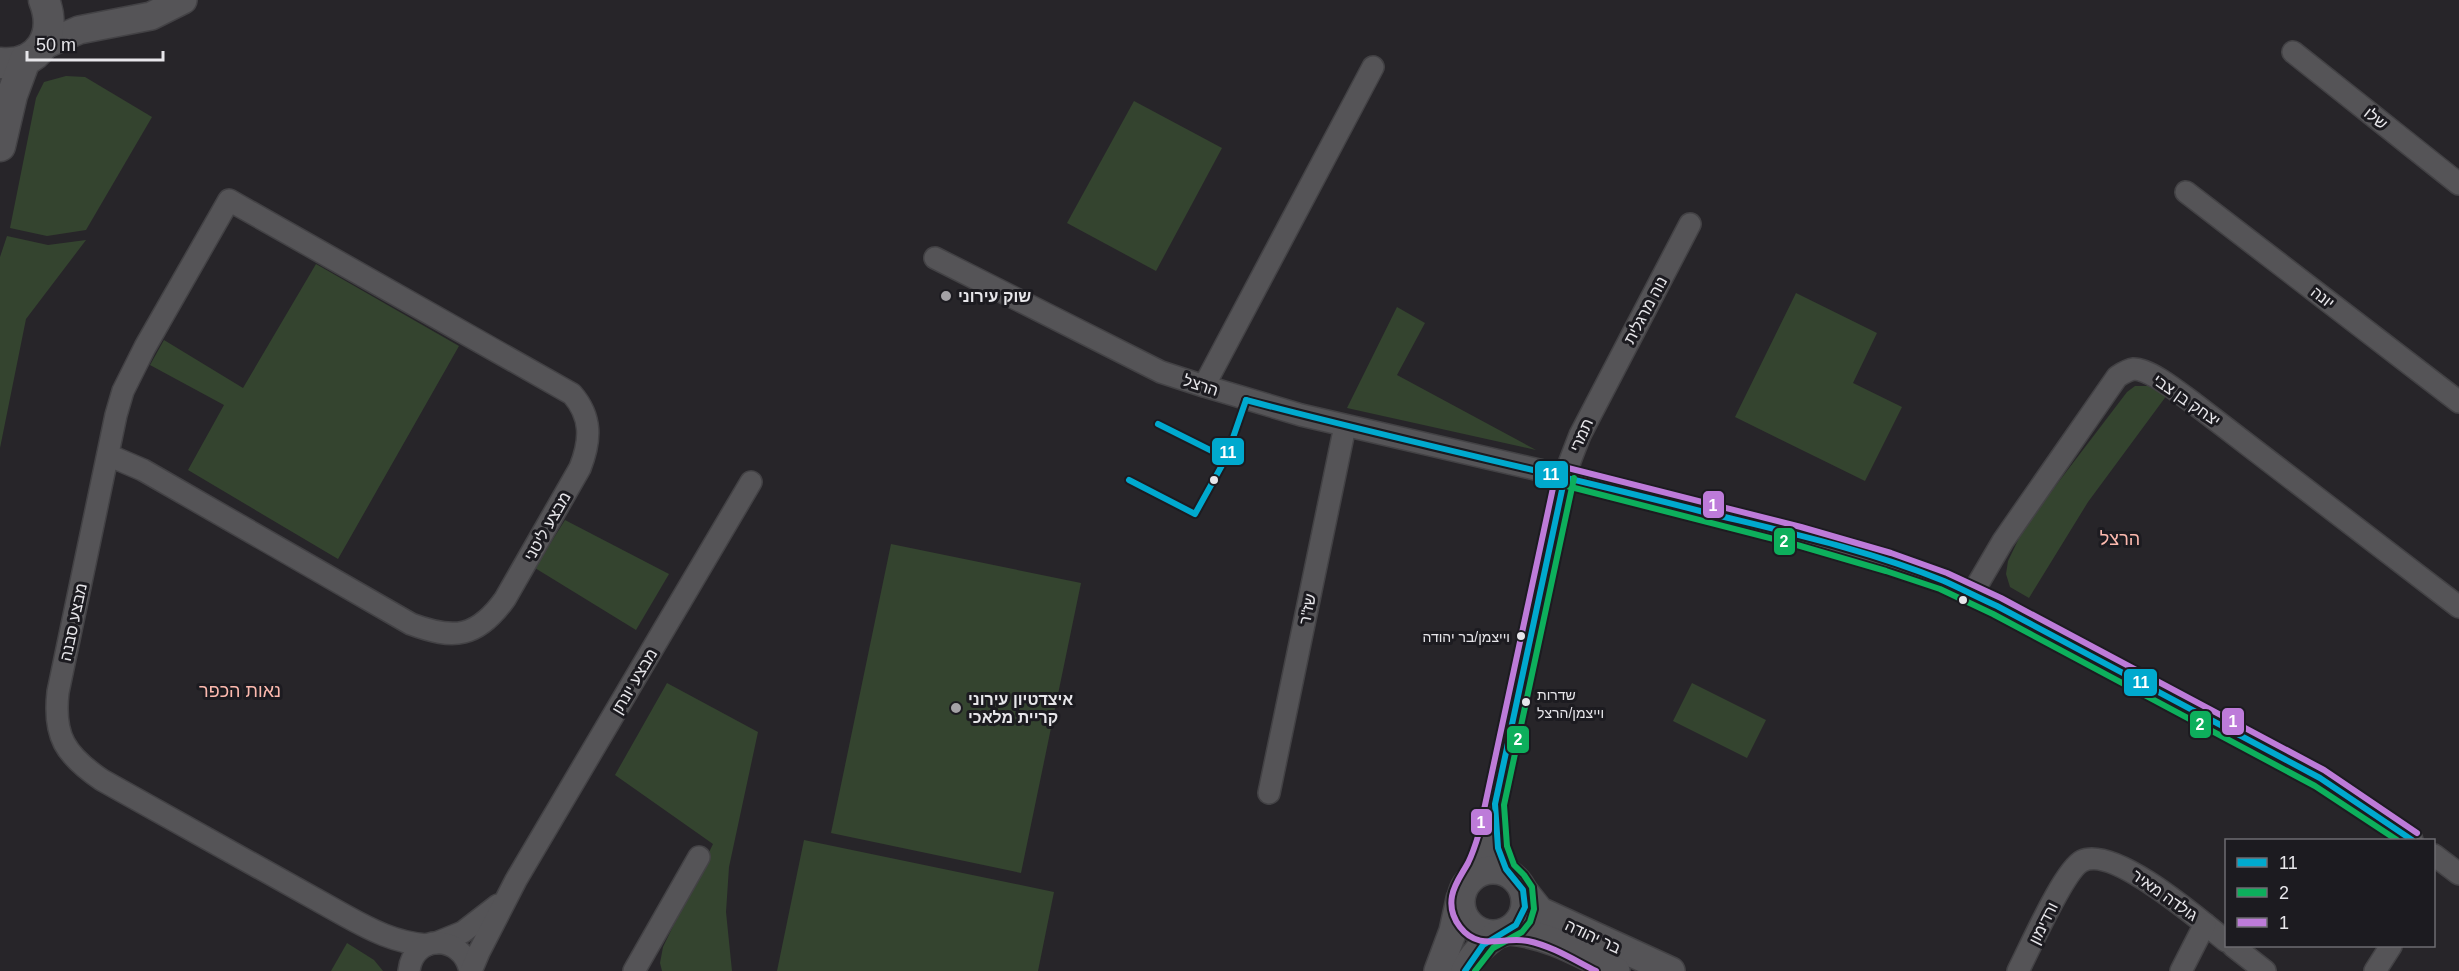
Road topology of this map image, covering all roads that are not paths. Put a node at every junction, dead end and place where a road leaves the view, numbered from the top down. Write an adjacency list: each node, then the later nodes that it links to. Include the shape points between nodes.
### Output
1 (183, 0): 3 (street, via 151,16)
2 (45, 2): 3 (street, via 60,16); 5 (main road, via 50,27)
3 (105, 24): 5 (street, via 80,30)
4 (2293, 52): 8 (street, שלו)
5 (22, 56): 7 (main road)
6 (1374, 67): 13 (street)
7 (0, 146)
8 (2459, 184)
9 (2186, 192): 15 (street, יונה)
10 (229, 200): 17 (street, מבצע סבנה, via 132,370 116,415); 17 (street, מבצע ליטני, via 572,394 582,406 588,434 580,468 492,616 466,633 448,634 411,624 143,470)
11 (1690, 224): 14 (street, נוה מרגלית)
12 (935, 258): 13 (street, הרצל, via 1161,372)
13 (1204, 386): 16 (street, הרצל)
14 (1600, 395): 18 (street, תמרי)
15 (2459, 402)
16 (1345, 426): 18 (street, הרצל); 22 (street, שז"ר)
17 (108, 454): 32 (street, מבצע סבנה, via 58,692 56,715 66,747 102,780)
18 (1566, 476): 20 (street, הרצל, via 1889,562); 23 (street, תמרי)
19 (752, 482): 29 (street, מבצע יונתן)
20 (1972, 594): 21 (street, יצחק בן צבי, via 2003,541 2117,377 2136,369 2196,405); 24 (street, הרצל, via 2320,778)
21 (2459, 608)
22 (1269, 793)
23 (1495, 804): 30 (street, via 1499,852); 31 (street, via 1482,853)
24 (2411, 839)
25 (699, 857): 41 (street)
26 (2436, 864): 28 (street)
27 (2068, 874): 33 (street, גולדה מאיר, via 2082,861 2101,859 2122,865); 46 (street, ורדימון)
28 (2459, 874)
29 (516, 880): 36 (street, מבצע יונתן, via 502,901 478,923 453,938); 40 (street, מבצע יונתן)
30 (1516, 882): 31 (street, via 1496,870 1485,870 1475,875); 34 (street, via 1526,902 1524,913 1518,924); 45 (street, בר יהודה, via 1540,911)
31 (1462, 893): 34 (street, via 1461,910 1471,925 1486,934); 42 (street)
32 (344, 915): 36 (street, מבצע סבנה, via 377,933 414,944); 39 (street, מבצע סבנה, via 373,936)
33 (2205, 924): 35 (street, גולדה מאיר); 47 (street)
34 (1503, 933): 43 (street, via 1482,946); 44 (street, בר יהודה, via 1528,932)
35 (2225, 940)
36 (432, 944): 39 (street, via 413,957); 40 (street, מבצע סבנה, via 445,943 461,952)
37 (2235, 947): 48 (street)
38 (2390, 947): 49 (street)
39 (407, 971)
40 (471, 971)
41 (634, 971)
42 (1438, 971)
43 (1465, 971)
44 (1616, 971)
45 (1671, 971)
46 (2018, 971)
47 (2181, 971)
48 (2265, 971)
49 (2375, 971)

